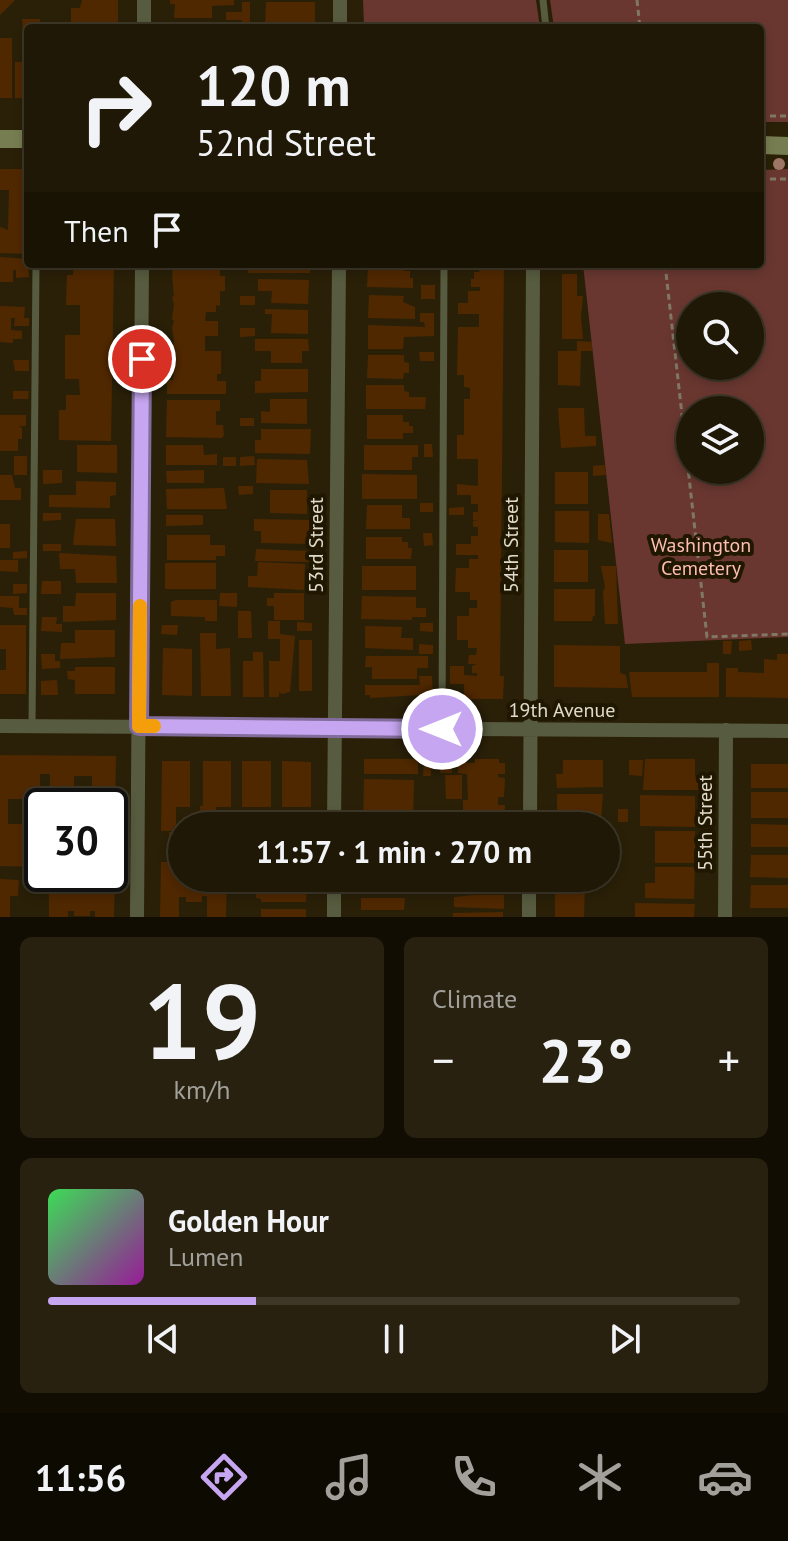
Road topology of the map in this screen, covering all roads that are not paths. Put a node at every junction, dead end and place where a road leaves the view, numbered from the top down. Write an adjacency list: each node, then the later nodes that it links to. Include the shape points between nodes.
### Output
1 (144, 0): 4 (street)
2 (340, 0): 5 (street)
3 (543, 0): 6 (lane)
4 (144, 24)
5 (340, 24)
6 (546, 24)
7 (0, 139): 8 (street)
8 (24, 139)
9 (764, 145): 10 (street)
10 (788, 146)
11 (36, 268): 17 (lane)
12 (142, 268): 18 (street)
13 (339, 268): 19 (street, 53rd Street)
14 (444, 268): 20 (lane)
15 (533, 268): 21 (street, 54th Street)
16 (0, 726): 17 (street, 19th Avenue)
17 (32, 726): 18 (street, 19th Avenue)
18 (139, 726): 19 (street, 19th Avenue); 28 (street)
19 (335, 728): 20 (street, 19th Avenue); 24 (street, 53rd Street)
20 (442, 729): 21 (street, 19th Avenue)
21 (530, 730): 22 (street, 19th Avenue); 25 (street, 54th Street)
22 (726, 730): 23 (street, 19th Avenue); 31 (street, 55th Street)
23 (788, 731)
24 (334, 812)
25 (530, 812)
26 (334, 892): 29 (street)
27 (529, 892): 30 (street)
28 (137, 917)
29 (334, 917)
30 (529, 917)
31 (725, 917)

